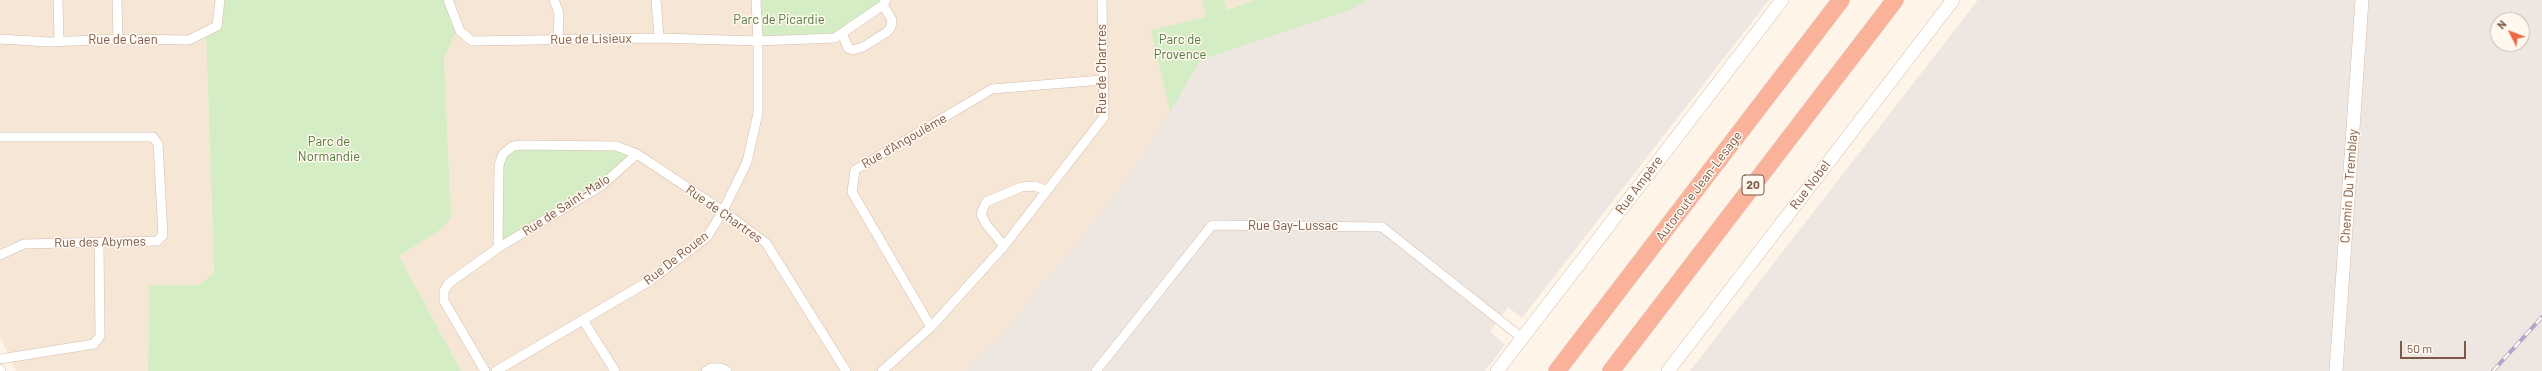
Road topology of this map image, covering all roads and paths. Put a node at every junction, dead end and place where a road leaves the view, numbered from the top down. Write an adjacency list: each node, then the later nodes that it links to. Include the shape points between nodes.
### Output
1 (58, 0): 20 (street)
2 (117, 0): 17 (street)
3 (220, 0): 17 (street, Rue de Caen, via 217,26 189,40)
4 (448, 0): 19 (street, Rue de Lisieux, via 460,31 472,41)
5 (554, 0): 19 (street, via 559,13)
6 (656, 0): 16 (street)
7 (756, 0): 21 (street, Rue De Rouen)
8 (1102, 0): 22 (street, Rue de Chartres)
9 (1782, 0): 33 (street, Rue Ampère)
10 (1841, 0): 44 (highway, Autoroute Jean-Lesage)
11 (1895, 0): 45 (highway, 20)
12 (1953, 0): 46 (street, Rue Nobel)
13 (2362, 0): 47 (street, Chemin Du Tremblay)
14 (884, 2): 15 (street, Rue de Lisieux); 15 (street, via 892,20 887,32 863,47 853,50 848,48)
15 (842, 33): 21 (street, Rue de Lisieux, via 835,38)
16 (659, 38): 19 (street, Rue de Lisieux); 21 (street, Rue de Lisieux)
17 (118, 39): 20 (street, Rue de Caen)
18 (0, 40): 20 (street, Rue de Caen)
19 (558, 40)
20 (59, 41)
21 (758, 41): 26 (street, Rue De Rouen, via 758,113 747,162)
22 (1102, 80): 25 (street, Rue de Chartres, via 1104,117); 32 (street, Rue d'Angoulême, via 992,89 855,170 852,192)
23 (0, 137): 27 (street, Rue des Abymes, via 153,136 158,144 163,235 157,241)
24 (637, 154): 26 (street, Rue de Chartres); 29 (street, Rue de Saint-Malo, via 601,186); 29 (street, via 616,146 513,146 503,154 499,165)
25 (1047, 191): 28 (street, Rue de Chartres); 28 (street, via 1035,186 1021,187 986,202 981,214)
26 (723, 211): 31 (street, Rue De Rouen, via 707,237 650,280); 40 (street, Rue de Chartres, via 766,243)
27 (99, 243): 30 (street, Rue des Abymes, via 24,244); 34 (street, via 100,336 94,344)
28 (1004, 246): 32 (street, Rue de Chartres)
29 (498, 248): 35 (street, Rue de Saint-Malo, via 449,283 444,291 444,301)
30 (0, 255)
31 (583, 320): 36 (street, Rue De Rouen); 37 (street)
32 (931, 327): 41 (street, Rue de Chartres)
33 (1522, 338): 42 (street, Rue Gay-Lussac, via 1382,227 1212,225); 43 (street, Rue Ampère)
34 (0, 359)
35 (485, 371)
36 (496, 371)
37 (615, 371)
38 (706, 371): 39 (street, via 716,368)
39 (727, 371)
40 (846, 371)
41 (882, 371)
42 (1096, 371)
43 (1497, 371)
44 (1557, 371)
45 (1611, 371)
46 (1668, 371)
47 (2336, 371)

